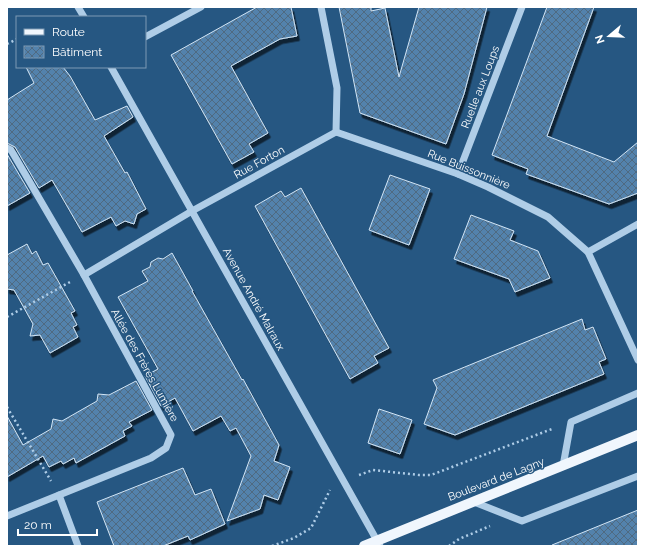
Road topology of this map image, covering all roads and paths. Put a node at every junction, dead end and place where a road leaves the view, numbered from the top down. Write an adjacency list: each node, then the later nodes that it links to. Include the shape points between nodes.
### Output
1 (78, 7): 5 (street)
2 (200, 7): 6 (street)
3 (321, 7): 10 (street, via 338,88)
4 (522, 7): 12 (street, Ruelle aux Loups)
5 (83, 16)
6 (146, 36)
7 (16, 40): 8 (path)
8 (7, 44)
9 (112, 68): 13 (street, Avenue André Malraux)
10 (336, 132): 12 (street, Rue Buissonnière); 13 (street, Rue Forton)
11 (7, 148): 16 (street, Allée des Frères Lumière, via 11,150)
12 (458, 174): 15 (street, Rue Buissonnière, via 548,217)
13 (192, 211): 16 (street); 25 (street, Avenue André Malraux)
14 (638, 224): 15 (street)
15 (588, 252): 18 (street, Rue Buissonnière)
16 (84, 275): 17 (path); 26 (street, Allée des Frères Lumière, via 171,435 166,448 151,458)
17 (7, 317)
18 (638, 360)
19 (638, 393): 21 (street)
20 (7, 407): 26 (path)
21 (572, 422): 23 (street); 25 (path, via 431,475 373,470)
22 (638, 436): 23 (main road, Boulevard de Lagny)
23 (563, 466): 27 (main road, Boulevard de Lagny)
24 (638, 476): 29 (street, via 522,521)
25 (344, 482): 30 (street, Avenue André Malraux); 32 (path, via 330,490 311,528)
26 (59, 495): 28 (street, Allée des Frères Lumière); 31 (street)
27 (474, 502): 29 (street); 30 (main road, Boulevard de Lagny)
28 (7, 516)
29 (513, 517): 34 (path, via 459,539)
30 (378, 543): 33 (main road, Boulevard de Lagny)
31 (78, 546)
32 (272, 546)
33 (364, 546)
34 (449, 546)

